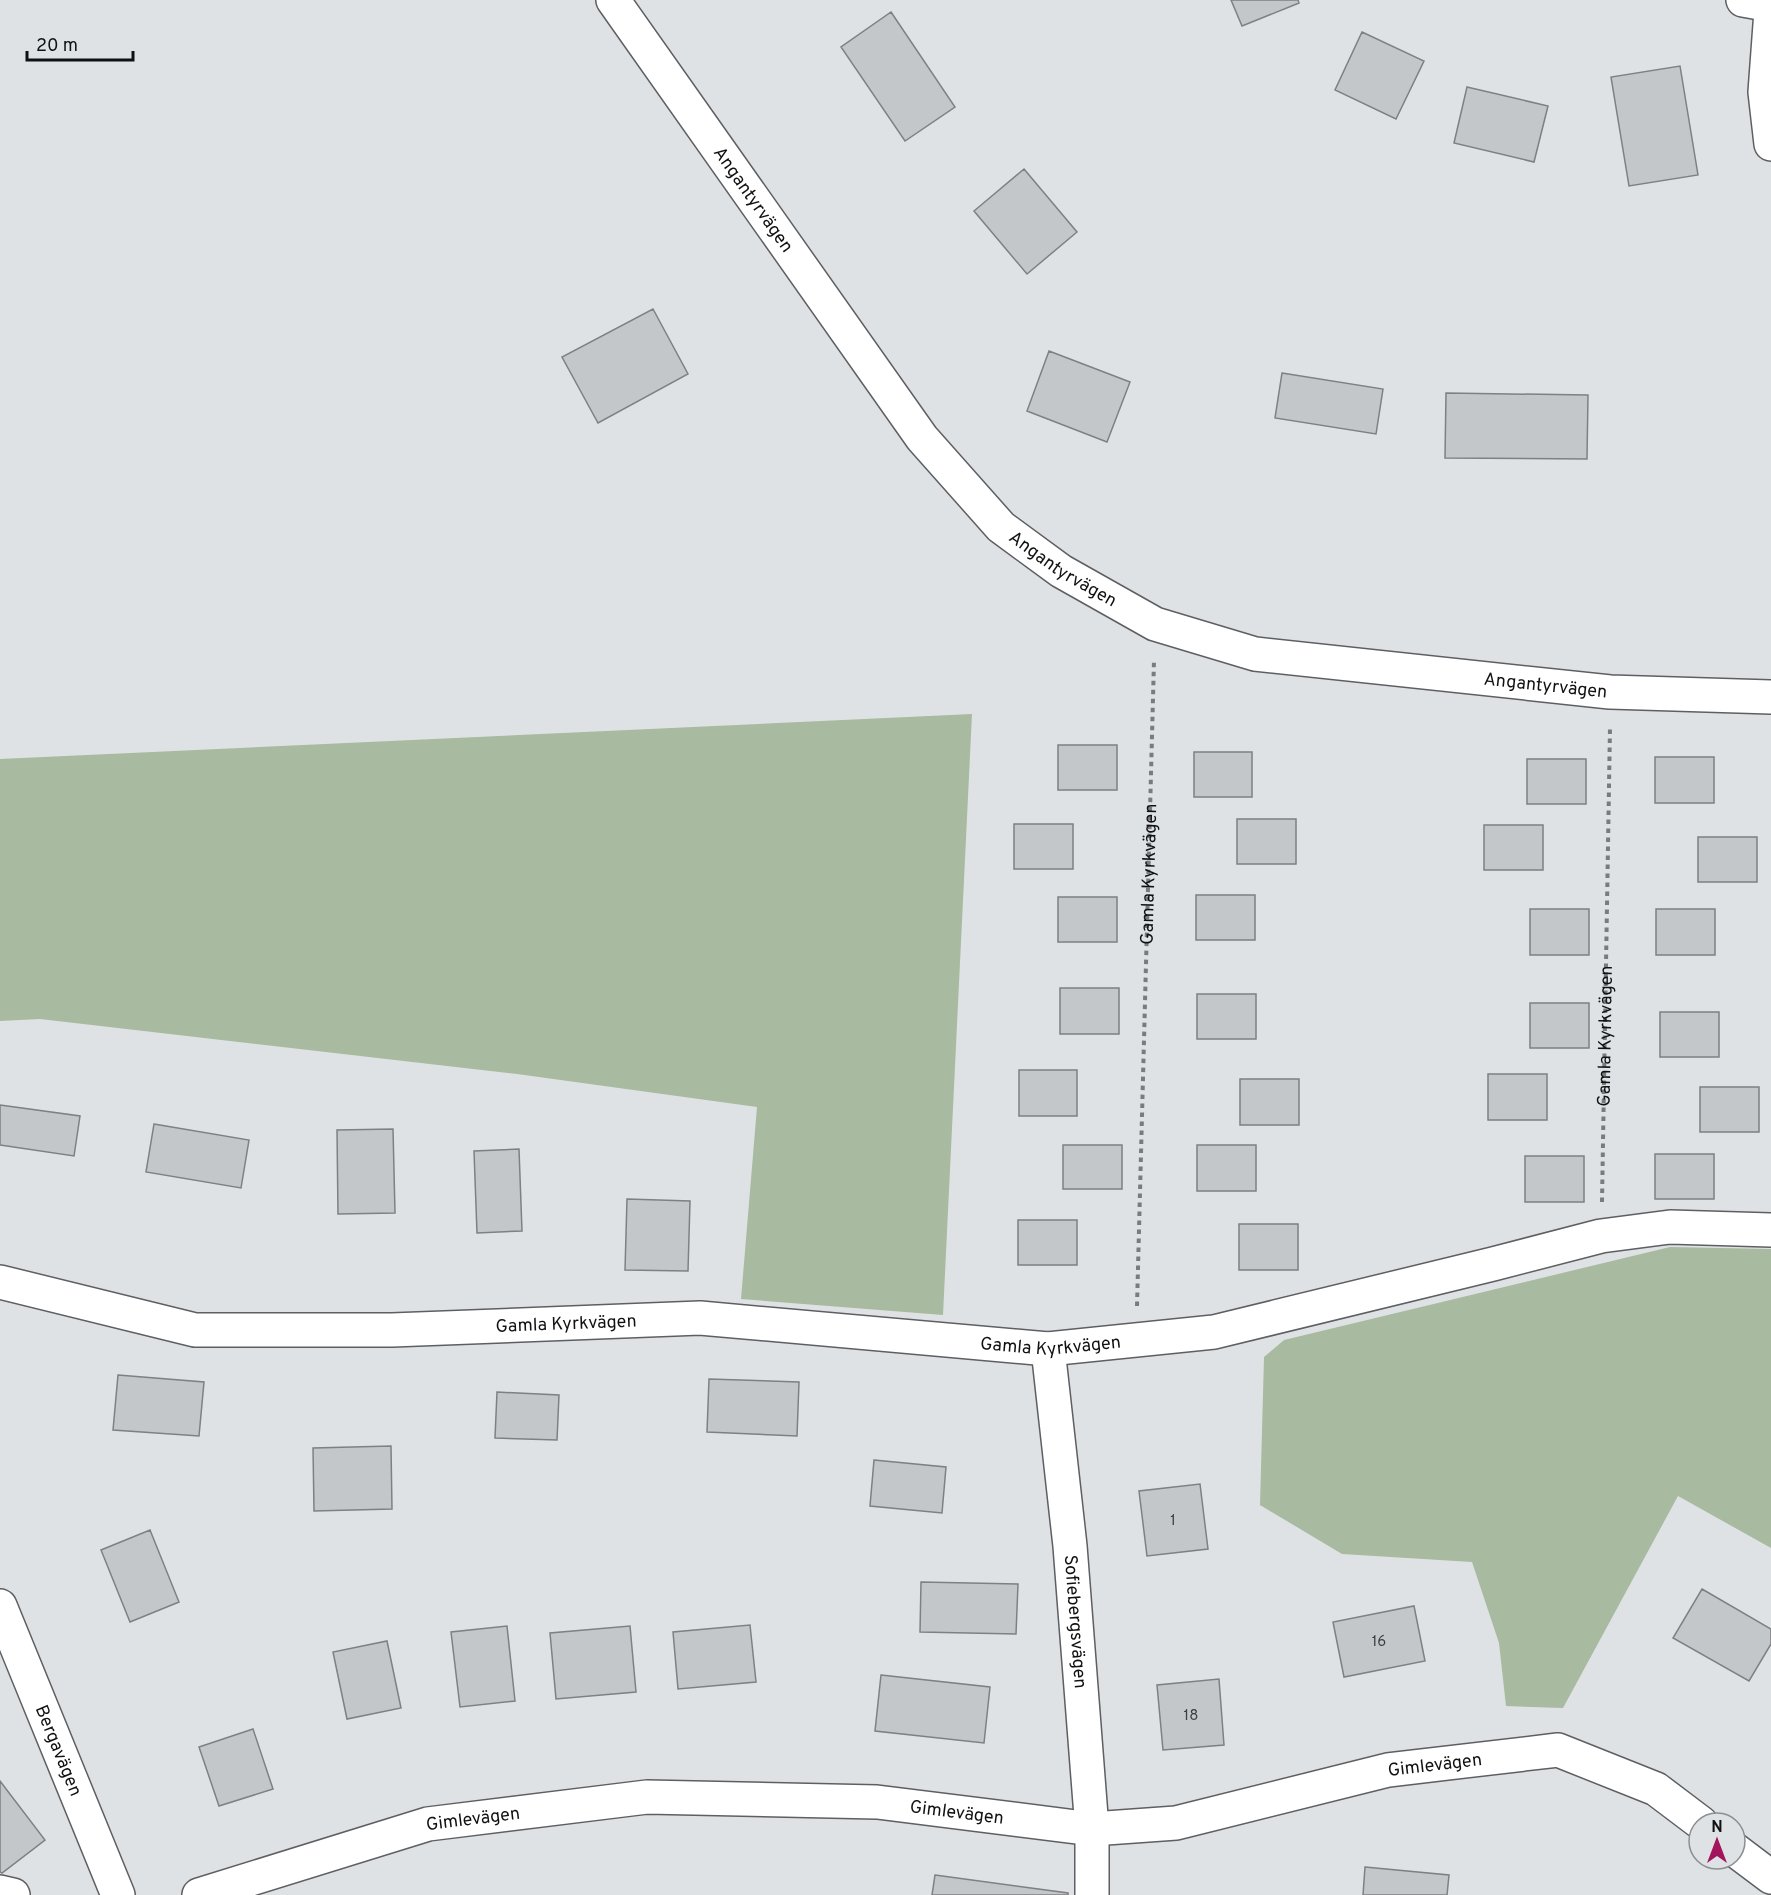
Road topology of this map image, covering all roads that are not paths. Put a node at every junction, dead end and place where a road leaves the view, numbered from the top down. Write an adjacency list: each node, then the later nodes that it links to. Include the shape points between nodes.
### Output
1 (612, 0): 6 (street, Angantyrvägen, via 930,447 1001,527 1061,571 1155,624 1255,654 1610,692)
2 (1743, 0): 3 (street)
3 (1771, 5)
4 (1771, 11): 5 (street, via 1765,92)
5 (1771, 144)
6 (1771, 697)
7 (1771, 1230): 9 (street, Gamla Kyrkvägen, via 1670,1227 1601,1236 1214,1332)
8 (0, 1282): 9 (street, Gamla Kyrkvägen, via 195,1330 392,1330 699,1318)
9 (1048, 1349): 12 (street, Sofiebergsvägen, via 1070,1546)
10 (0, 1606): 17 (street, Bergavägen)
11 (1687, 1812): 12 (street, Gimlevägen, via 1656,1789 1558,1750 1388,1770 1176,1823)
12 (1092, 1829): 18 (street, Gimlevägen, via 877,1802 647,1797 428,1824); 19 (street, Sofiebergsvägen)
13 (1747, 1859): 14 (street)
14 (1771, 1877)
15 (0, 1892): 16 (street)
16 (13, 1895)
17 (118, 1895)
18 (199, 1895)
19 (1092, 1895)

